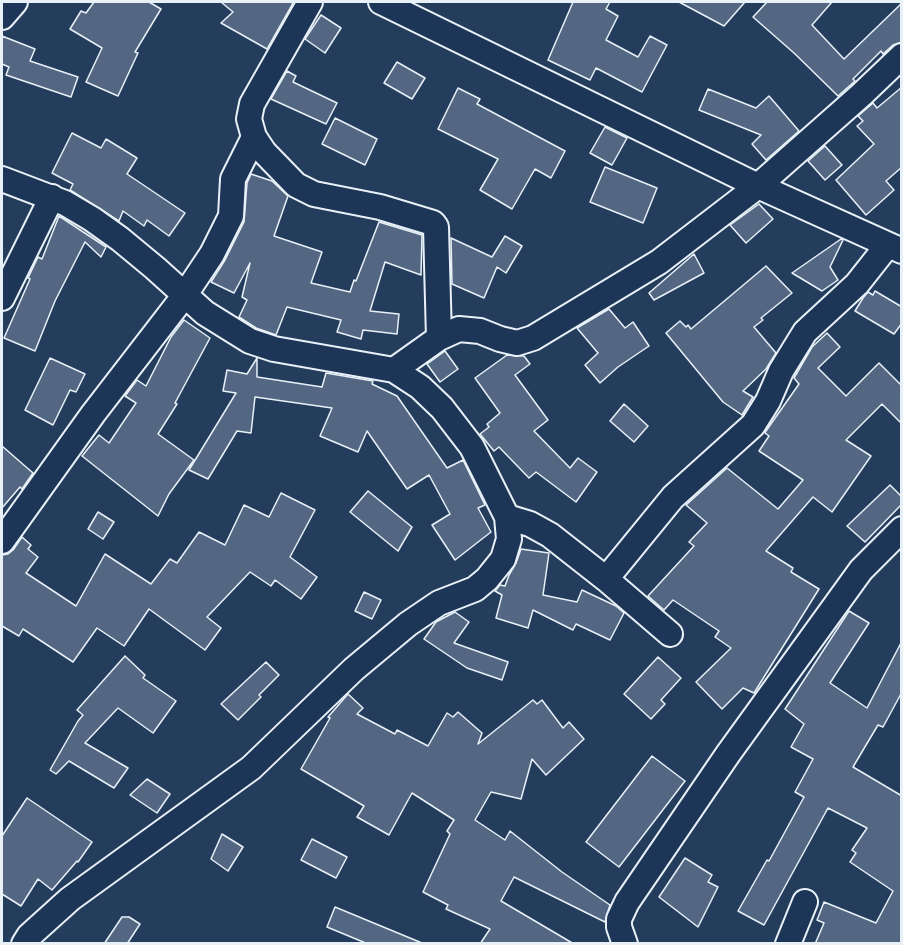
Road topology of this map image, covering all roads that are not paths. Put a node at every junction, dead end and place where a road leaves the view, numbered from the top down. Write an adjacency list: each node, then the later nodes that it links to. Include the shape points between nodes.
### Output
1 (15, 2): 4 (street)
2 (310, 2): 6 (street, via 252,104 249,119)
3 (381, 2): 8 (street)
4 (2, 17)
5 (902, 57): 8 (street)
6 (254, 137): 11 (street, via 233,179 231,216); 13 (street, via 296,185 314,194 381,207 433,223)
7 (2, 179): 9 (street)
8 (758, 186): 10 (street); 13 (street, via 659,262 533,338 517,343 459,329)
9 (52, 197): 11 (street, via 120,239); 12 (street)
10 (895, 248): 18 (street, via 806,332 753,425 673,497)
11 (184, 296): 14 (street, via 227,328 258,344); 17 (street)
12 (2, 298)
13 (439, 338): 14 (street)
14 (394, 370): 15 (street, via 442,408 472,447)
15 (507, 517): 18 (street, via 550,535); 21 (street, via 509,539 503,559 487,579 408,624 354,669 251,768 70,899)
16 (902, 529): 22 (street, via 861,570 627,902 619,927)
17 (2, 541)
18 (606, 579): 19 (street)
19 (670, 634)
20 (805, 902): 23 (street)
21 (24, 944)
22 (625, 944)
23 (789, 944)

